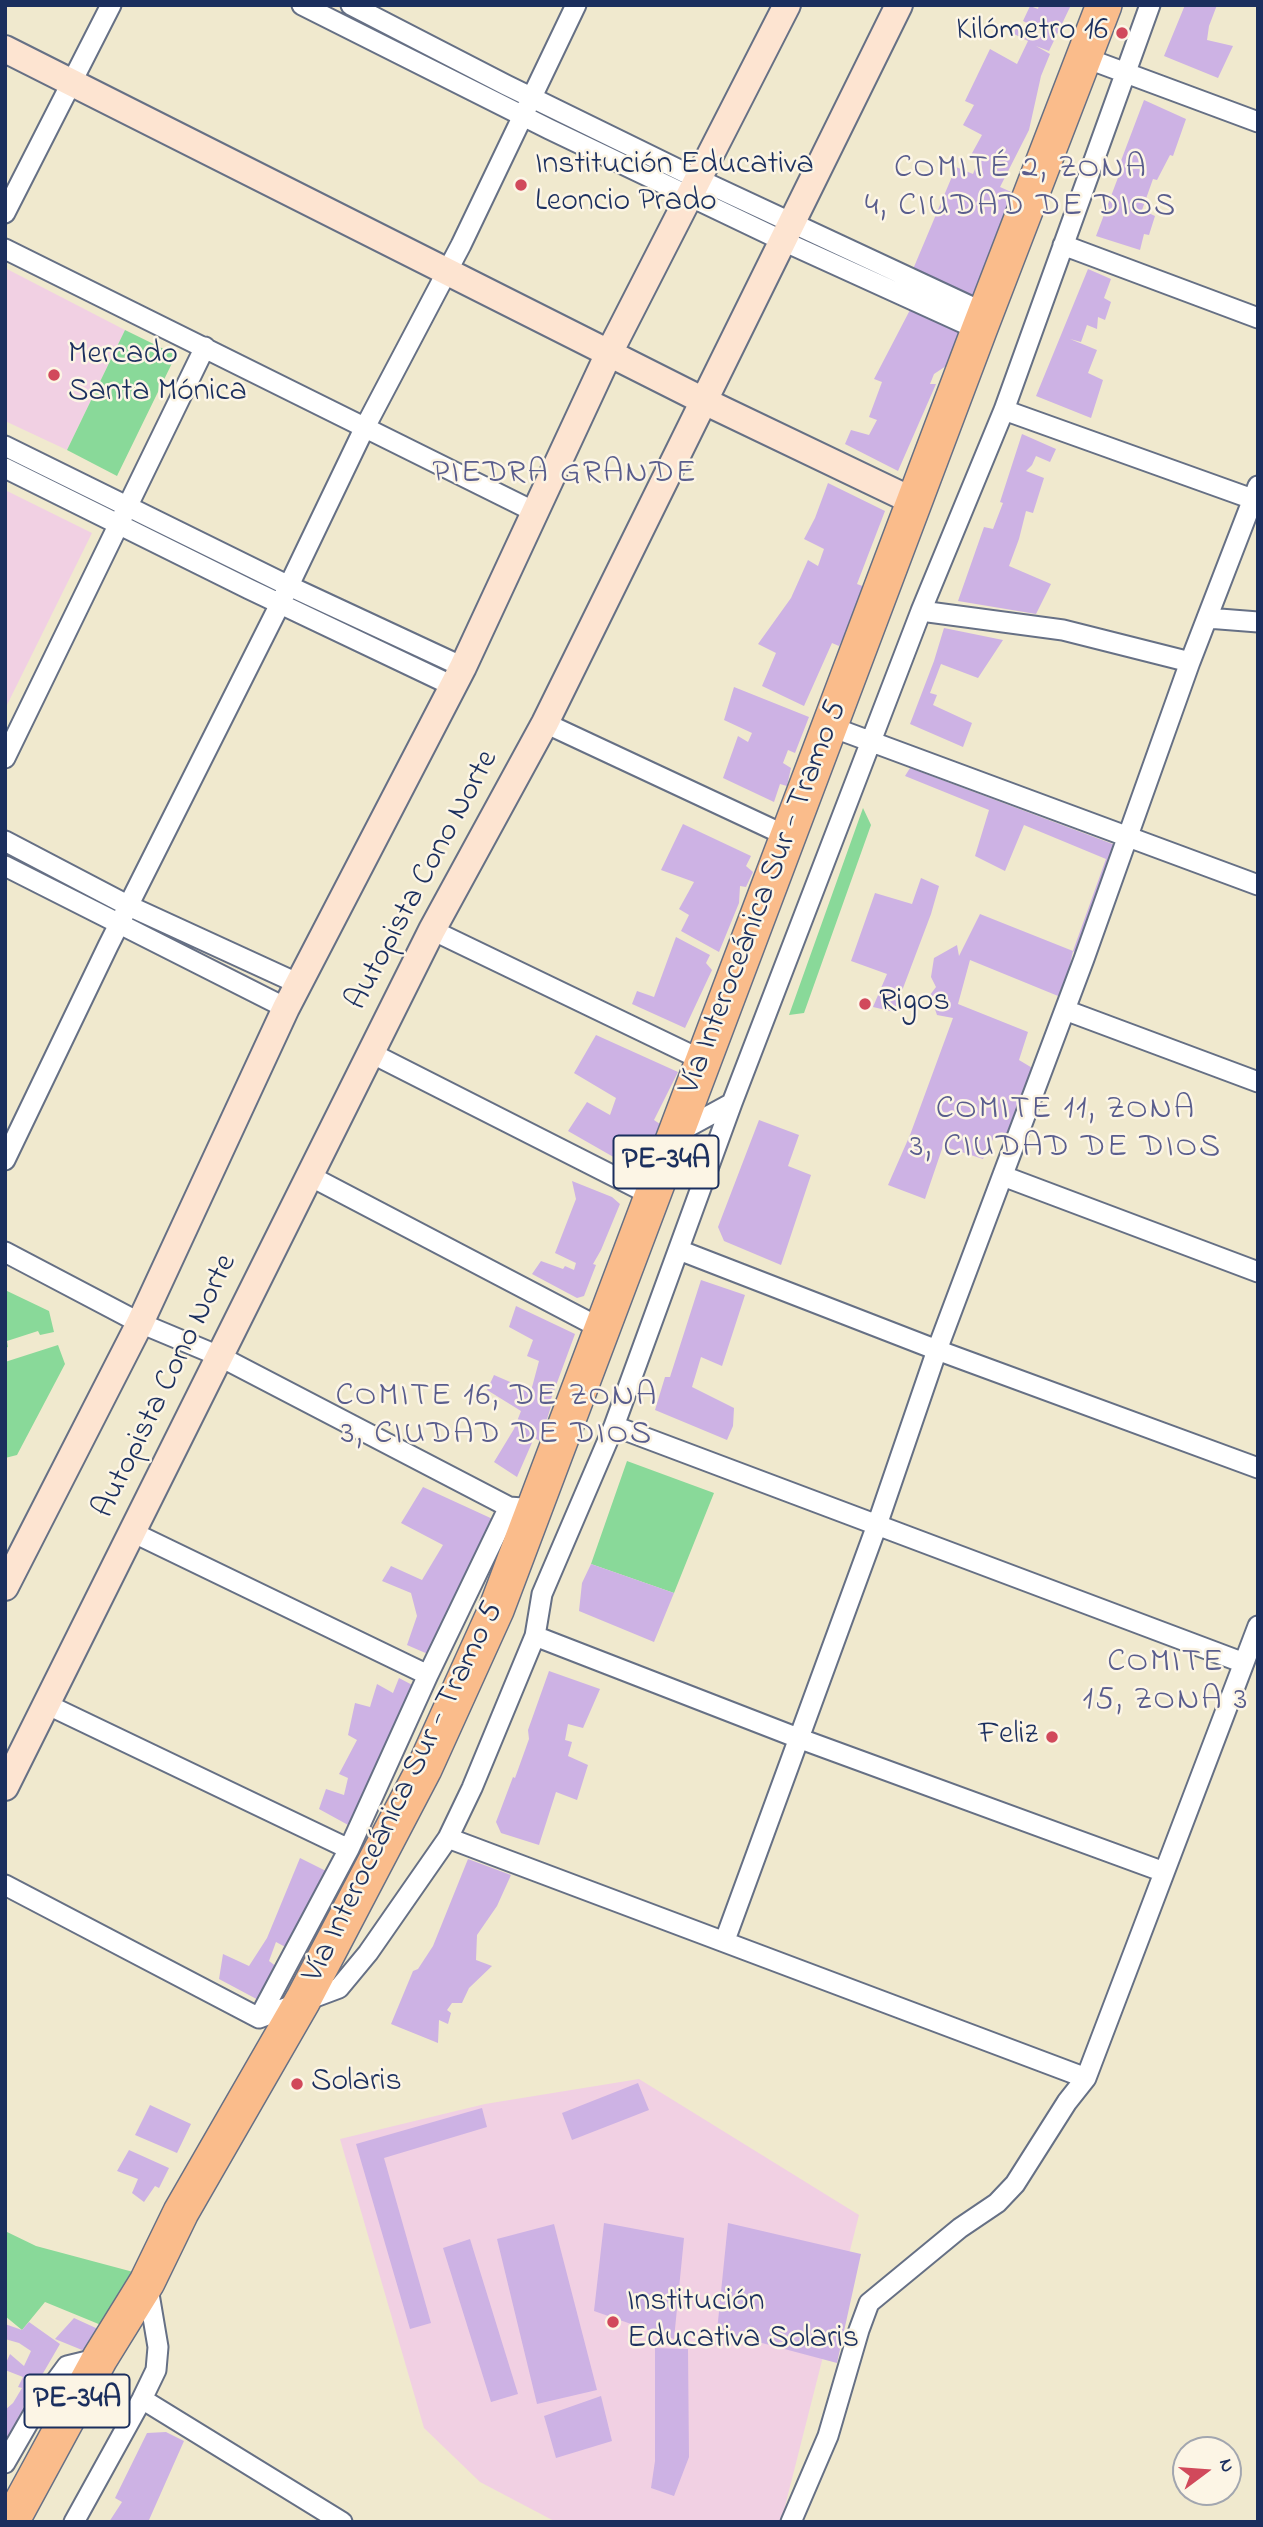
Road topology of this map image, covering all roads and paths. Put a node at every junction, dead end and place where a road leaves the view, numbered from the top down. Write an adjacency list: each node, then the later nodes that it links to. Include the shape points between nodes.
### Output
1 (111, 5): 12 (street)
2 (302, 5): 14 (street)
3 (351, 5): 13 (street)
4 (576, 5): 13 (street)
5 (788, 5): 16 (main road, Autopista Cono Norte)
6 (898, 5): 18 (main road, Autopista Cono Norte)
7 (1104, 5): 10 (highway, Vía Interoceánica Sur - Tramo 5 / PE-34A)
8 (1150, 5): 11 (street)
9 (5, 49): 12 (main road)
10 (1083, 57): 11 (street); 23 (highway, Vía Interoceánica Sur - Tramo 5 / PE-34A)
11 (1125, 73): 15 (street); 19 (street)
12 (72, 82): 17 (street); 21 (main road)
13 (531, 97): 14 (street); 16 (street)
14 (522, 116): 16 (street); 21 (street)
15 (1258, 122)
16 (694, 188): 18 (street); 25 (main road, Autopista Cono Norte)
17 (5, 214)
18 (787, 232): 23 (street); 26 (main road, Autopista Cono Norte)
19 (1063, 245): 22 (street); 27 (street)
20 (5, 249): 24 (street)
21 (447, 272): 25 (main road); 28 (street)
22 (1258, 318)
23 (982, 322): 32 (highway, Vía Interoceánica Sur - Tramo 5 / PE-34A)
24 (205, 347): 28 (street); 34 (street)
25 (609, 353): 26 (main road); 33 (main road, Autopista Cono Norte)
26 (704, 401): 32 (main road); 41 (main road, Autopista Cono Norte)
27 (1004, 410): 31 (street); 36 (street)
28 (364, 429): 33 (street); 35 (street)
29 (5, 446): 34 (street)
30 (5, 468): 34 (street)
31 (1256, 496): 37 (street)
32 (915, 502): 42 (highway, Vía Interoceánica Sur - Tramo 5 / PE-34A)
33 (535, 512): 40 (main road, Autopista Cono Norte)
34 (123, 515): 35 (street); 44 (street)
35 (285, 595): 40 (street); 50 (street)
36 (921, 611): 39 (street, via 1063,630); 43 (street)
37 (1207, 618): 38 (street); 39 (street)
38 (1258, 622)
39 (1190, 662): 45 (street)
40 (458, 677): 53 (main road, Autopista Cono Norte)
41 (545, 723): 46 (street); 52 (main road, Autopista Cono Norte)
42 (829, 726): 43 (street); 46 (highway, Vía Interoceánica Sur - Tramo 5 / PE-34A)
43 (871, 741): 45 (street); 59 (street)
44 (5, 758)
45 (1129, 836): 49 (street); 55 (street)
46 (789, 837): 57 (highway, Vía Interoceánica Sur - Tramo 5 / PE-34A)
47 (5, 841): 50 (street)
48 (5, 866): 51 (street)
49 (1258, 885)
50 (129, 906): 51 (street); 53 (street)
51 (120, 924): 54 (street); 61 (street)
52 (432, 930): 56 (main road, Autopista Cono Norte); 57 (street)
53 (299, 984): 54 (main road, Autopista Cono Norte)
54 (286, 1008): 68 (main road, Autopista Cono Norte)
55 (1065, 1010): 58 (street); 63 (street)
56 (372, 1053): 62 (main road, Autopista Cono Norte); 64 (street)
57 (704, 1061): 60 (highway, Vía Interoceánica Sur - Tramo 5 / PE-34A)
58 (1258, 1082)
59 (732, 1103): 60 (street); 65 (street)
60 (677, 1134): 64 (highway, Vía Interoceánica Sur - Tramo 5 / PE-34A)
61 (5, 1160)
62 (310, 1176): 69 (street); 71 (main road, Autopista Cono Norte)
63 (1003, 1176): 67 (street); 70 (street)
64 (653, 1196): 69 (highway, Vía Interoceánica Sur - Tramo 5 / PE-34A)
65 (679, 1250): 70 (street); 72 (street)
66 (5, 1252): 68 (street)
67 (1258, 1272)
68 (140, 1322): 71 (street); 77 (main road, Autopista Cono Norte)
69 (602, 1329): 74 (highway, Vía Interoceánica Sur - Tramo 5 / PE-34A)
70 (937, 1350): 73 (street); 75 (street)
71 (219, 1356): 74 (street); 76 (main road, Autopista Cono Norte)
72 (614, 1426): 75 (street); 79 (street, via 542,1594)
73 (1258, 1468)
74 (522, 1508): 81 (street); 90 (highway, Vía Interoceánica Sur - Tramo 5 / PE-34A, via 496,1610 455,1704)
75 (877, 1525): 80 (street); 83 (street)
76 (132, 1532): 81 (street); 82 (main road, Autopista Cono Norte)
77 (5, 1587)
78 (1258, 1626): 80 (street)
79 (535, 1636): 83 (street); 85 (street)
80 (1244, 1663): 87 (street)
81 (428, 1675): 86 (street)
82 (46, 1704): 84 (main road, Autopista Cono Norte); 86 (street)
83 (798, 1738): 87 (street); 89 (street)
84 (5, 1787)
85 (448, 1838): 89 (street); 90 (street, via 339,1988)
86 (349, 1849): 91 (street)
87 (1164, 1872): 92 (street)
88 (5, 1885): 91 (street)
89 (725, 1941): 92 (street)
90 (303, 2000): 91 (street); 93 (highway, Vía Interoceánica Sur - Tramo 5 / PE-34A, via 181,2212)
91 (258, 2018)
92 (1086, 2078): 100 (street, via 1015,2184 997,2203 869,2303 828,2436)
93 (146, 2283): 94 (highway, Vía Interoceánica Sur - Tramo 5 / PE-34A); 95 (street, via 158,2347 156,2371)
94 (100, 2358): 96 (street, via 67,2366 38,2404); 97 (highway, Vía Interoceánica Sur - Tramo 5 / PE-34A)
95 (142, 2399): 98 (street); 99 (street)
96 (5, 2463)
97 (11, 2522)
98 (74, 2522)
99 (342, 2522)
100 (791, 2522)

